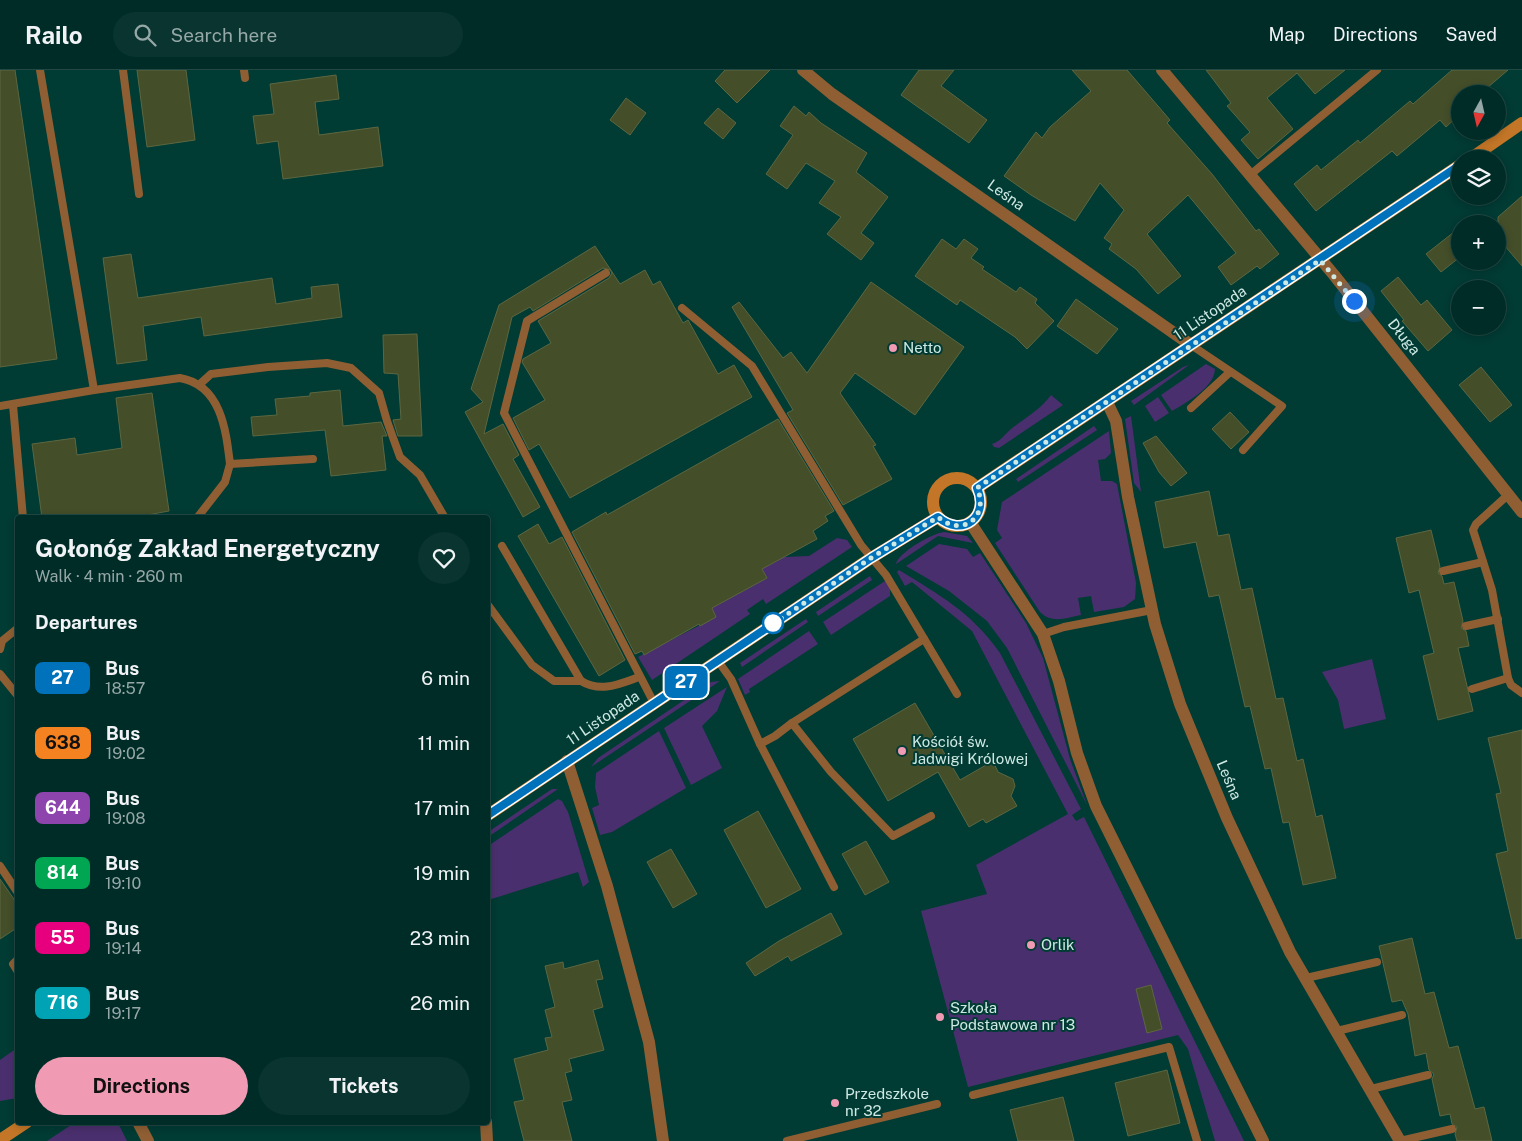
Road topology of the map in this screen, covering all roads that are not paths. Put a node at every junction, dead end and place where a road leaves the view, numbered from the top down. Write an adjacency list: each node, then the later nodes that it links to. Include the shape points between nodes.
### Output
1 (40, 70): 17 (lane)
2 (123, 70): 10 (lane)
3 (803, 70): 14 (street, Leśna, via 832,94)
4 (1162, 70): 9 (street, Długa)
5 (1377, 70): 9 (lane)
6 (1522, 123): 7 (street)
7 (1483, 150)
8 (1451, 171): 11 (street, 11 Listopada)
9 (1250, 175): 11 (street, Długa)
10 (139, 194)
11 (1320, 260): 14 (street, 11 Listopada); 26 (street, Długa)
12 (606, 273): 47 (lane, via 527,321 504,413)
13 (682, 308): 34 (lane, via 752,366)
14 (1191, 345): 15 (lane); 18 (street, 11 Listopada)
15 (1230, 372): 21 (lane); 22 (lane, via 1282,406)
16 (200, 384): 17 (lane, via 180,378); 24 (lane, via 213,398 226,431); 30 (lane, via 211,374 327,364 351,368 380,393 400,457 420,475)
17 (94, 390): 19 (lane)
18 (1107, 402): 25 (street, 11 Listopada); 38 (street, Leśna, via 1116,421)
19 (13, 404): 20 (lane); 28 (lane)
20 (0, 406)
21 (1191, 408)
22 (1243, 450)
23 (313, 459): 24 (lane)
24 (230, 464): 29 (lane, via 225,482)
25 (977, 488): 31 (street, via 962,477 944,481 933,494); 32 (street, via 980,510)
26 (1509, 494): 27 (street, Długa); 35 (lane, via 1473,530)
27 (1522, 512)
28 (23, 515)
29 (199, 515)
30 (443, 515)
31 (938, 517): 32 (street, via 950,525); 34 (street, 11 Listopada)
32 (970, 522): 42 (street)
33 (502, 546): 49 (lane)
34 (871, 558): 43 (lane, via 886,575); 45 (street, 11 Listopada)
35 (1483, 562): 36 (lane); 39 (lane)
36 (1443, 571)
37 (490, 608): 49 (lane, via 532,665 554,681)
38 (1152, 610): 42 (lane); 64 (street, Leśna, via 1180,704 1218,796 1290,952)
39 (1498, 619): 40 (lane); 48 (lane)
40 (1466, 626)
41 (15, 630): 44 (lane, via 2,641)
42 (1043, 634): 81 (street, via 1077,753 1096,806)
43 (924, 639): 53 (lane); 55 (lane)
44 (0, 649)
45 (718, 661): 54 (street, 11 Listopada); 56 (lane, via 731,679)
46 (0, 674): 51 (lane)
47 (639, 677): 49 (lane, via 599,688); 54 (lane)
48 (1508, 678): 50 (lane); 52 (lane, via 1511,685)
49 (581, 681)
50 (1472, 689)
51 (15, 692)
52 (1522, 693)
53 (957, 694)
54 (654, 703): 57 (street, 11 Listopada)
55 (792, 723): 56 (lane); 59 (lane, via 831,772 894,836)
56 (760, 744): 61 (lane)
57 (567, 762): 58 (street, 11 Listopada); 78 (street, via 607,886 649,1042)
58 (490, 814)
59 (930, 816)
60 (0, 866): 62 (lane)
61 (834, 887)
62 (15, 888)
63 (1377, 962): 64 (lane)
64 (1306, 978): 66 (street, Leśna)
65 (1402, 1016): 66 (lane)
66 (1337, 1031): 68 (street, Leśna)
67 (1428, 1075): 68 (lane)
68 (1371, 1089): 82 (street, Leśna)
69 (972, 1095): 80 (lane, via 1169,1047)
70 (937, 1104): 79 (lane)
71 (22, 1125): 75 (street)
72 (140, 1125): 76 (street)
73 (486, 1125): 77 (street)
74 (1452, 1129): 82 (lane)
75 (0, 1140)
76 (148, 1141)
77 (487, 1141)
78 (663, 1141)
79 (787, 1141)
80 (1197, 1141)
81 (1263, 1141)
82 (1400, 1141)

